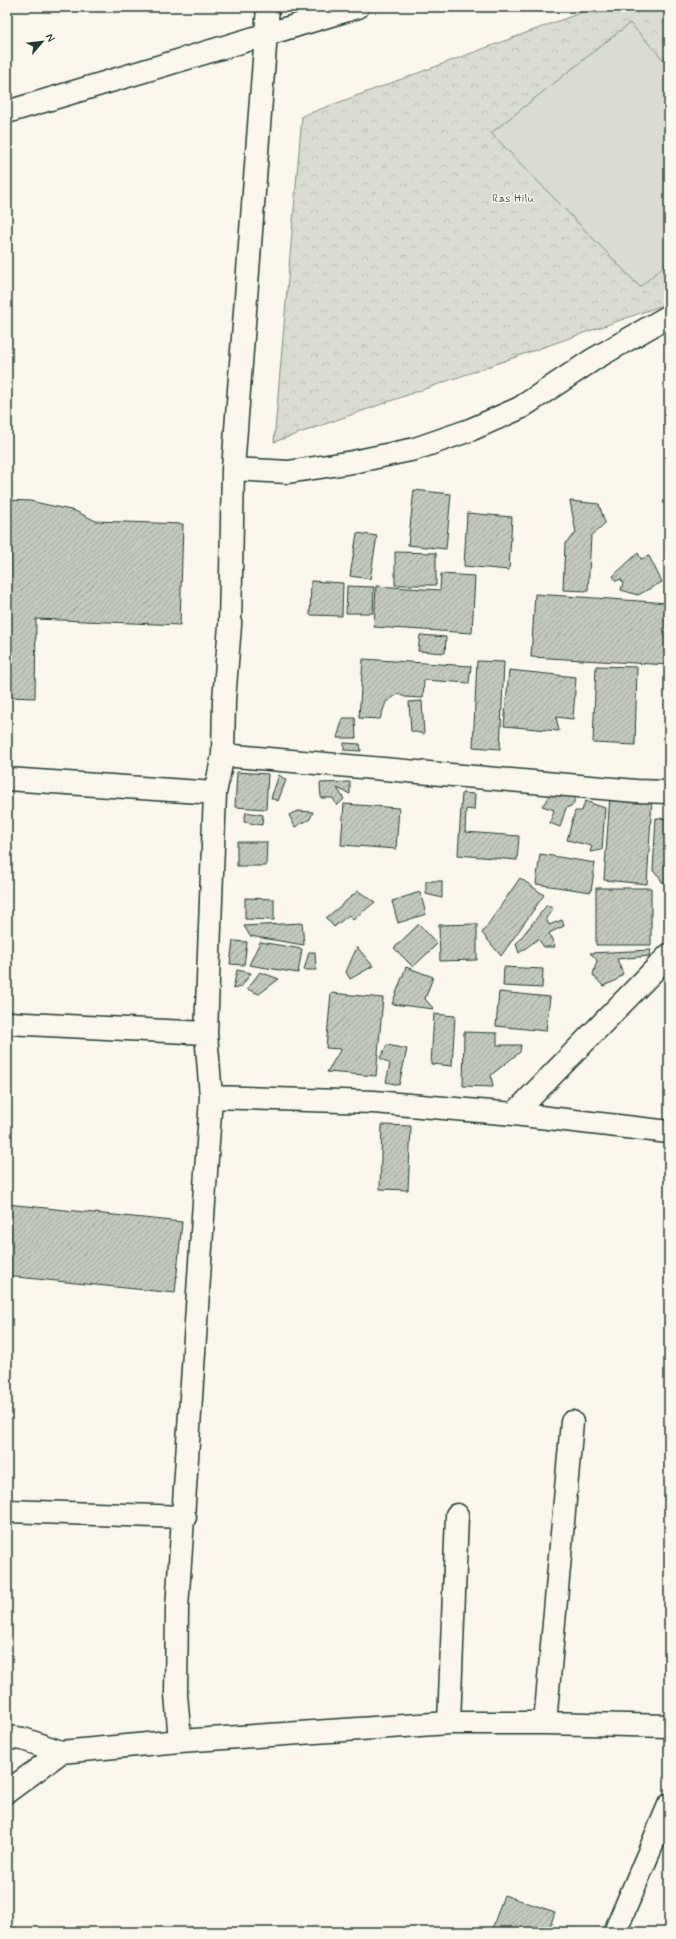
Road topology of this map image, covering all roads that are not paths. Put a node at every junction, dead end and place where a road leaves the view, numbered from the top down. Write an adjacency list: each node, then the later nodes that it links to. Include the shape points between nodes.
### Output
1 (268, 7): 3 (street)
2 (358, 7): 3 (street)
3 (266, 34): 4 (street); 6 (street)
4 (7, 112)
5 (669, 316): 6 (street, via 594,359 520,408 470,430 415,449 353,462 288,472)
6 (233, 469): 7 (street, via 230,625)
7 (223, 755): 9 (street); 10 (street)
8 (7, 779): 10 (street)
9 (669, 792)
10 (215, 793): 13 (street)
11 (669, 954): 15 (street)
12 (7, 1023): 13 (street)
13 (206, 1033): 14 (street)
14 (211, 1097): 15 (street, via 374,1102); 20 (street)
15 (514, 1114): 16 (street)
16 (669, 1132)
17 (572, 1422): 22 (street)
18 (7, 1511): 20 (street)
19 (457, 1515): 21 (street)
20 (185, 1517): 25 (street, via 177,1608 176,1694)
21 (449, 1723): 22 (street); 25 (street)
22 (545, 1723): 23 (street)
23 (669, 1726)
24 (7, 1737): 26 (street, via 23,1739)
25 (180, 1741): 26 (street)
26 (61, 1752): 27 (street)
27 (7, 1792)
28 (669, 1805): 29 (street)
29 (615, 1932)

